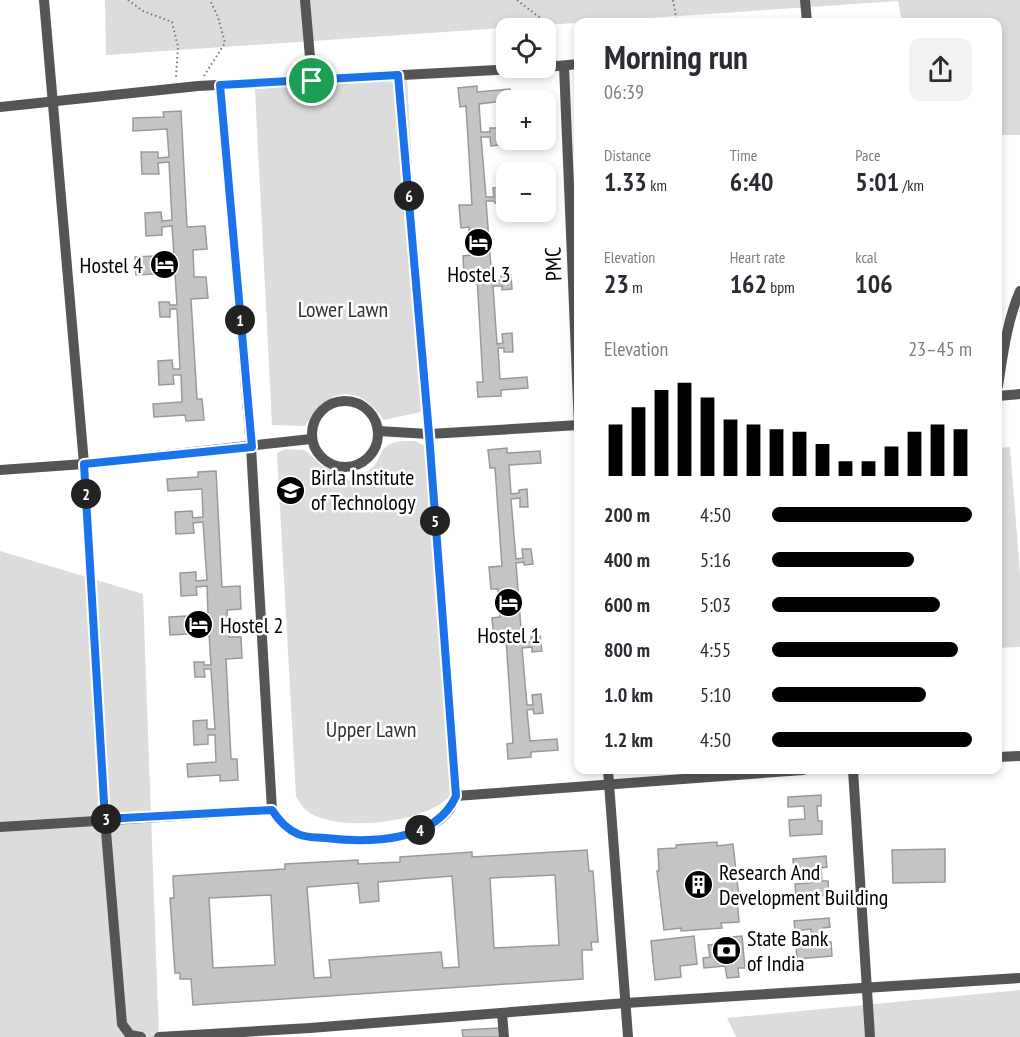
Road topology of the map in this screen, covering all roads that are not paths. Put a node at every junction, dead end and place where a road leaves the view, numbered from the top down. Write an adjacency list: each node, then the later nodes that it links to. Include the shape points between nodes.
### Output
1 (44, 0): 12 (street)
2 (306, 0): 10 (street)
3 (805, 0): 4 (street)
4 (807, 18)
5 (574, 65): 7 (street)
6 (556, 66): 7 (street)
7 (564, 66): 15 (street, PMC)
8 (496, 70): 9 (street)
9 (398, 75): 10 (street); 21 (street)
10 (312, 81): 11 (street)
11 (220, 85): 12 (street); 23 (street)
12 (52, 103): 13 (street); 24 (street)
13 (0, 107)
14 (1020, 291): 16 (street)
15 (574, 305)
16 (1002, 361)
17 (1020, 394): 18 (street)
18 (1002, 396)
19 (574, 425): 21 (street)
20 (378, 431): 21 (street); 22 (street, via 371,455 348,467 323,460); 22 (street, via 366,408 341,400 318,412)
21 (429, 434): 32 (street)
22 (311, 439): 23 (street)
23 (252, 447): 24 (street); 33 (street)
24 (84, 464): 25 (street); 34 (street)
25 (0, 470)
26 (1020, 756): 27 (street)
27 (1002, 757)
28 (609, 774): 31 (street)
29 (752, 774): 31 (street)
30 (853, 774): 37 (street)
31 (610, 785): 32 (street); 38 (street)
32 (456, 796): 33 (street, via 439,820 421,830 376,840 300,835 280,824)
33 (272, 810): 34 (street)
34 (105, 819): 35 (street); 41 (street, via 122,1024 130,1035)
35 (0, 827)
36 (1020, 978): 37 (street)
37 (867, 987): 38 (street); 45 (street)
38 (626, 1003): 39 (street); 44 (street)
39 (502, 1013): 40 (street); 43 (street)
40 (310, 1032): 42 (street)
41 (141, 1037)
42 (159, 1037)
43 (504, 1037)
44 (628, 1037)
45 (870, 1037)

